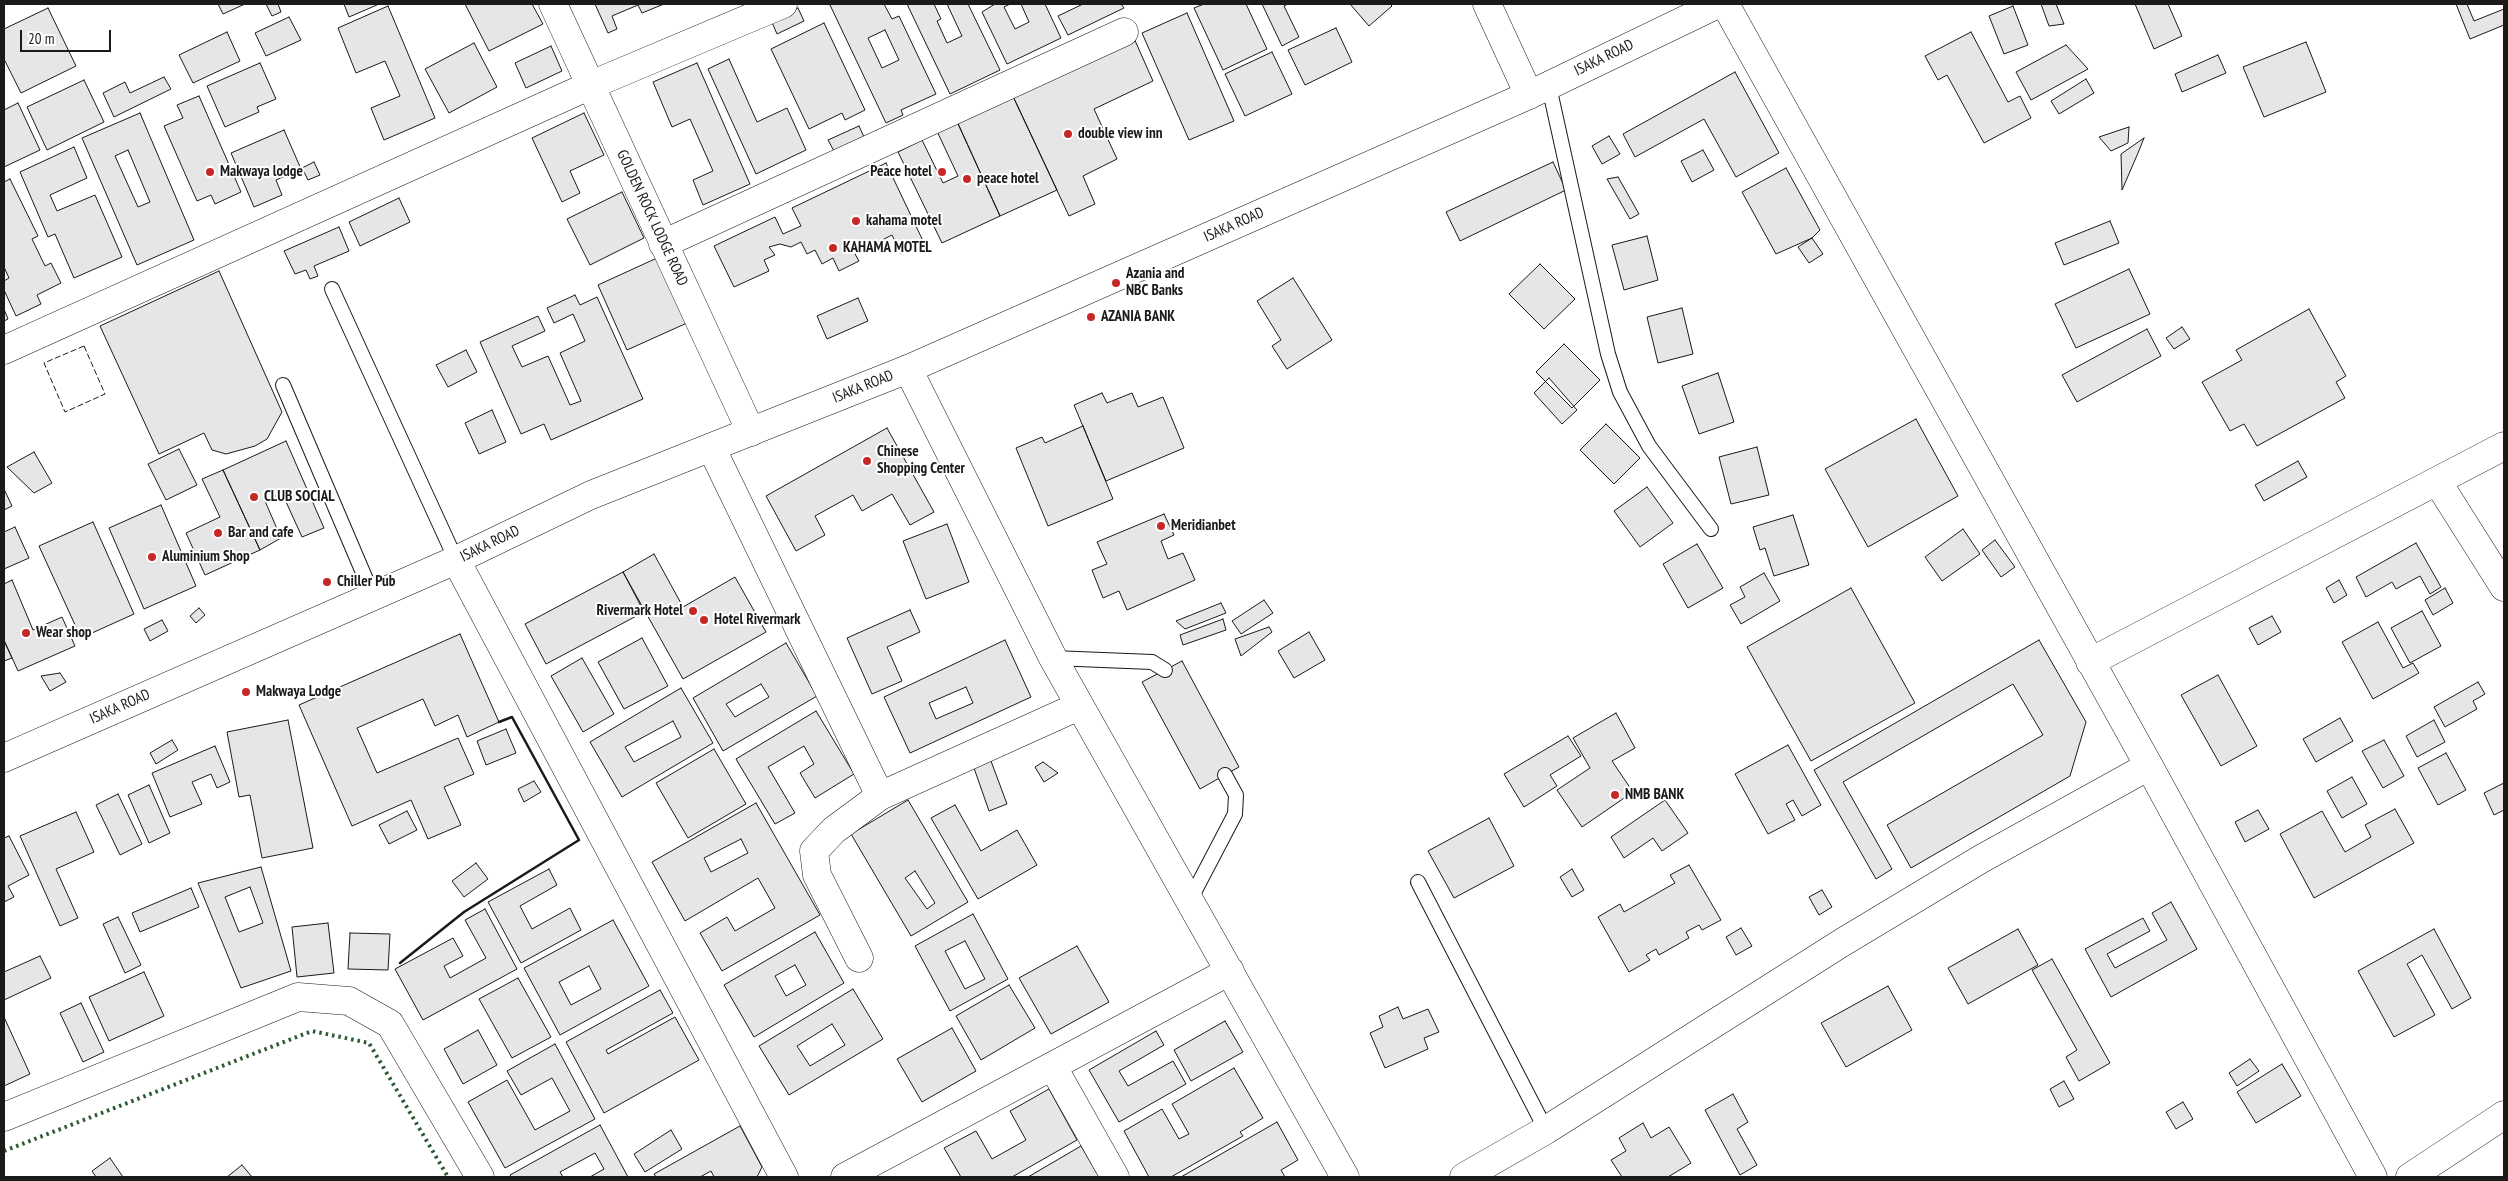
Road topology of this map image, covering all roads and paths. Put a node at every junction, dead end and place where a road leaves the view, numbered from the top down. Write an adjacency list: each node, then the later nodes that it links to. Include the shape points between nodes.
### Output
1 (553, 4): 7 (street, GOLDEN ROCK LODGE ROAD)
2 (783, 4): 7 (street)
3 (1487, 4): 8 (street)
4 (1718, 4): 8 (street, ISAKA ROAD)
5 (1725, 4): 23 (street)
6 (1124, 32): 9 (street)
7 (591, 85): 9 (street, GOLDEN ROCK LODGE ROAD); 11 (street)
8 (1537, 90): 12 (street, ISAKA ROAD); 18 (lane, via 1550,91 1608,354 1620,392 1649,446)
9 (663, 244): 14 (street, GOLDEN ROCK LODGE ROAD)
10 (332, 289): 19 (lane)
11 (4, 350)
12 (908, 369): 14 (street, ISAKA ROAD); 22 (street)
13 (283, 385): 21 (lane)
14 (751, 432): 16 (street, ISAKA ROAD)
15 (2504, 446): 17 (street)
16 (712, 449): 19 (street, ISAKA ROAD, via 591,495); 29 (street)
17 (2437, 481): 20 (street); 23 (street)
18 (1711, 529)
19 (456, 560): 21 (street, ISAKA ROAD); 39 (street)
20 (2504, 587)
21 (373, 596): 26 (street, ISAKA ROAD)
22 (1053, 658): 24 (lane, via 1152,662); 25 (street)
23 (2090, 662): 27 (street)
24 (1165, 670)
25 (1079, 706): 29 (street); 31 (street)
26 (4, 758)
27 (2149, 766): 37 (street, via 1981,859 1868,927); 44 (street)
28 (1225, 775): 31 (lane, via 1236,795 1235,814)
29 (880, 796): 32 (street, via 834,830 814,851 817,875)
30 (1418, 882): 37 (lane)
31 (1190, 900): 33 (street)
32 (859, 958)
33 (1230, 971): 34 (street); 42 (street)
34 (1053, 1067): 40 (street); 41 (street)
35 (2504, 1115): 45 (street)
36 (4, 1117): 38 (street, via 298,997 349,1001 390,1024)
37 (1546, 1130): 43 (street)
38 (480, 1177)
39 (784, 1177)
40 (846, 1177)
41 (1115, 1177)
42 (1345, 1177)
43 (1464, 1177)
44 (2373, 1177)
45 (2410, 1177)

